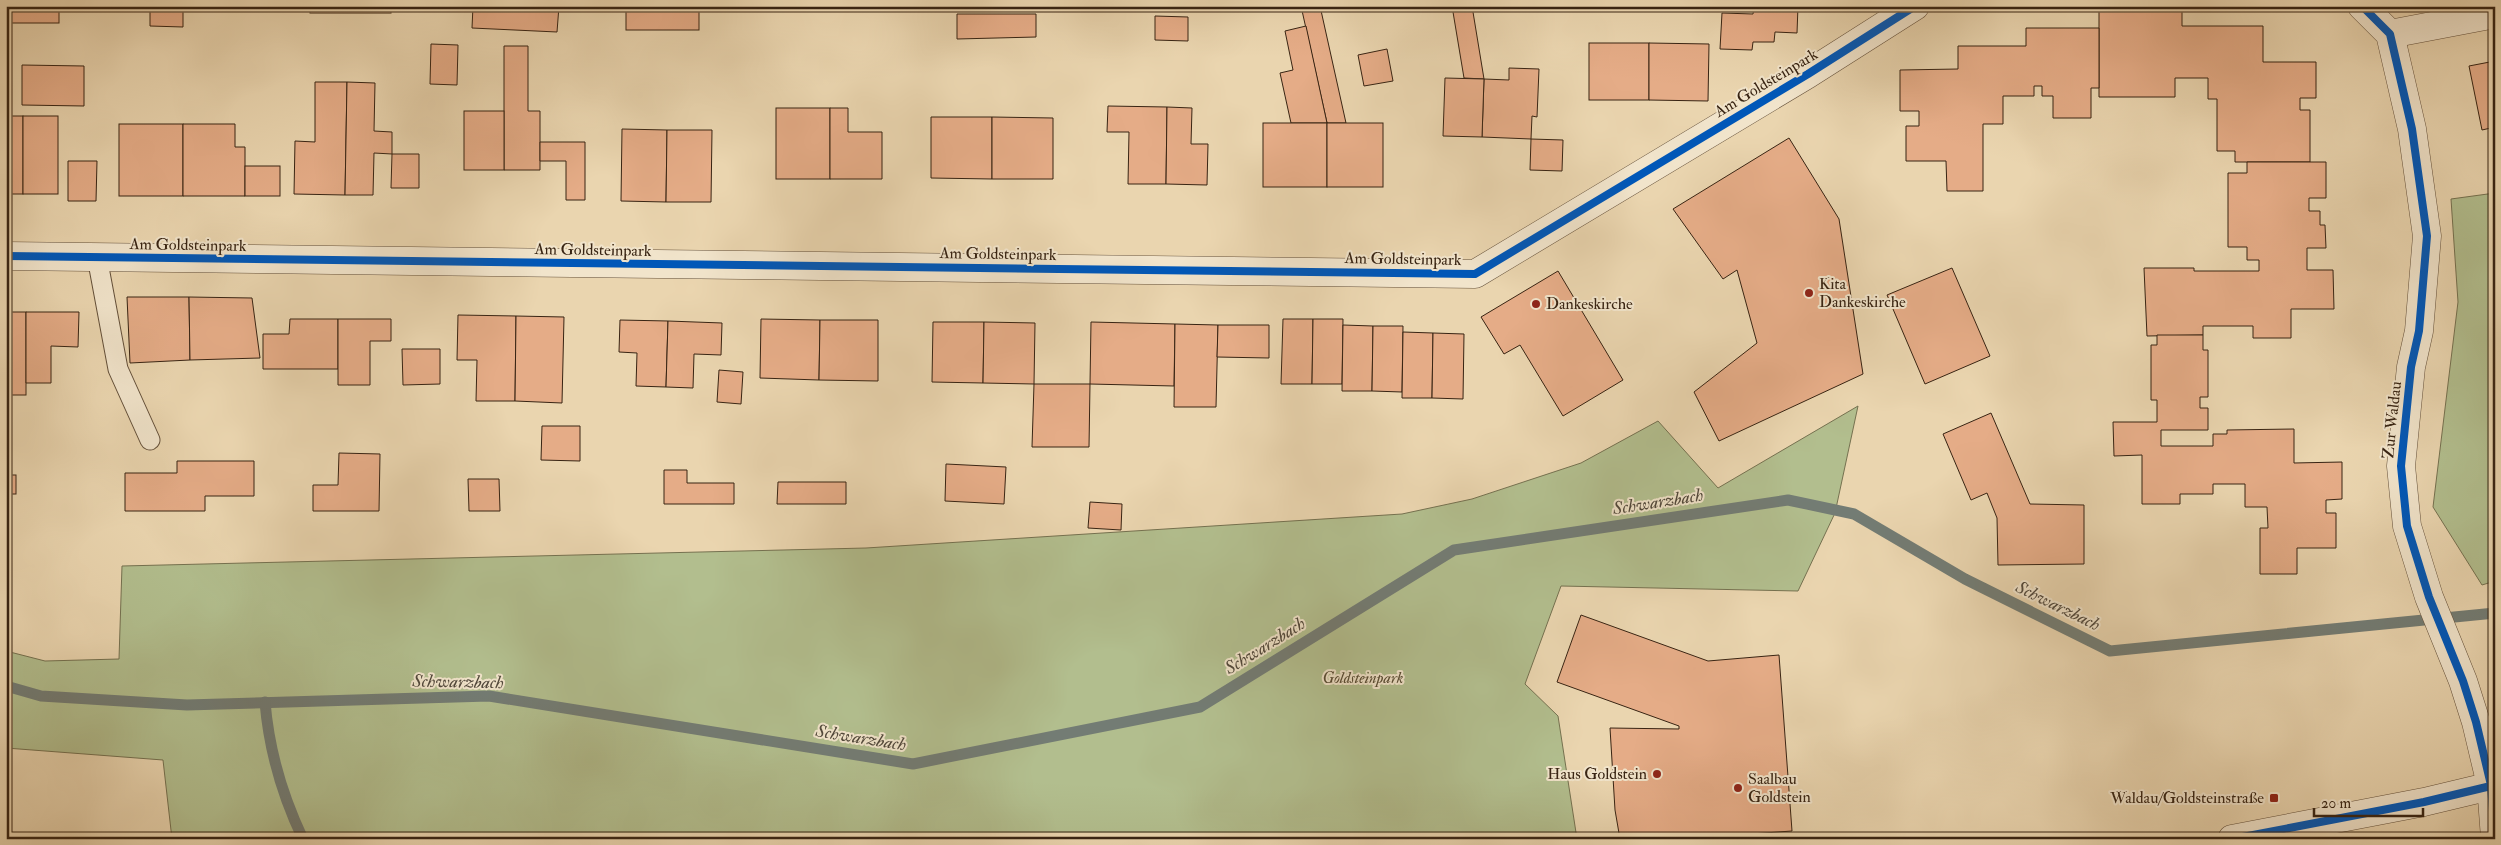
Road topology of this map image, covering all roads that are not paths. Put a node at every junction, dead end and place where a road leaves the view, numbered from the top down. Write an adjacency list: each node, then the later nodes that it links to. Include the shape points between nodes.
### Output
1 (1915, 6): 6 (street, Am Goldsteinpark, via 1475,274)
2 (2362, 6): 4 (street)
3 (2495, 14): 4 (street)
4 (2390, 34): 8 (street, Zur Waldau, via 2412,129 2427,236 2419,331 2411,367 2401,466 2407,526 2429,597 2468,697)
5 (6, 256): 6 (street, Am Goldsteinpark)
6 (97, 258): 7 (lane, via 118,369)
7 (150, 440)
8 (2493, 785): 9 (street, Zur Waldau); 10 (street, via 2424,802)
9 (2495, 838)
10 (2232, 839)

